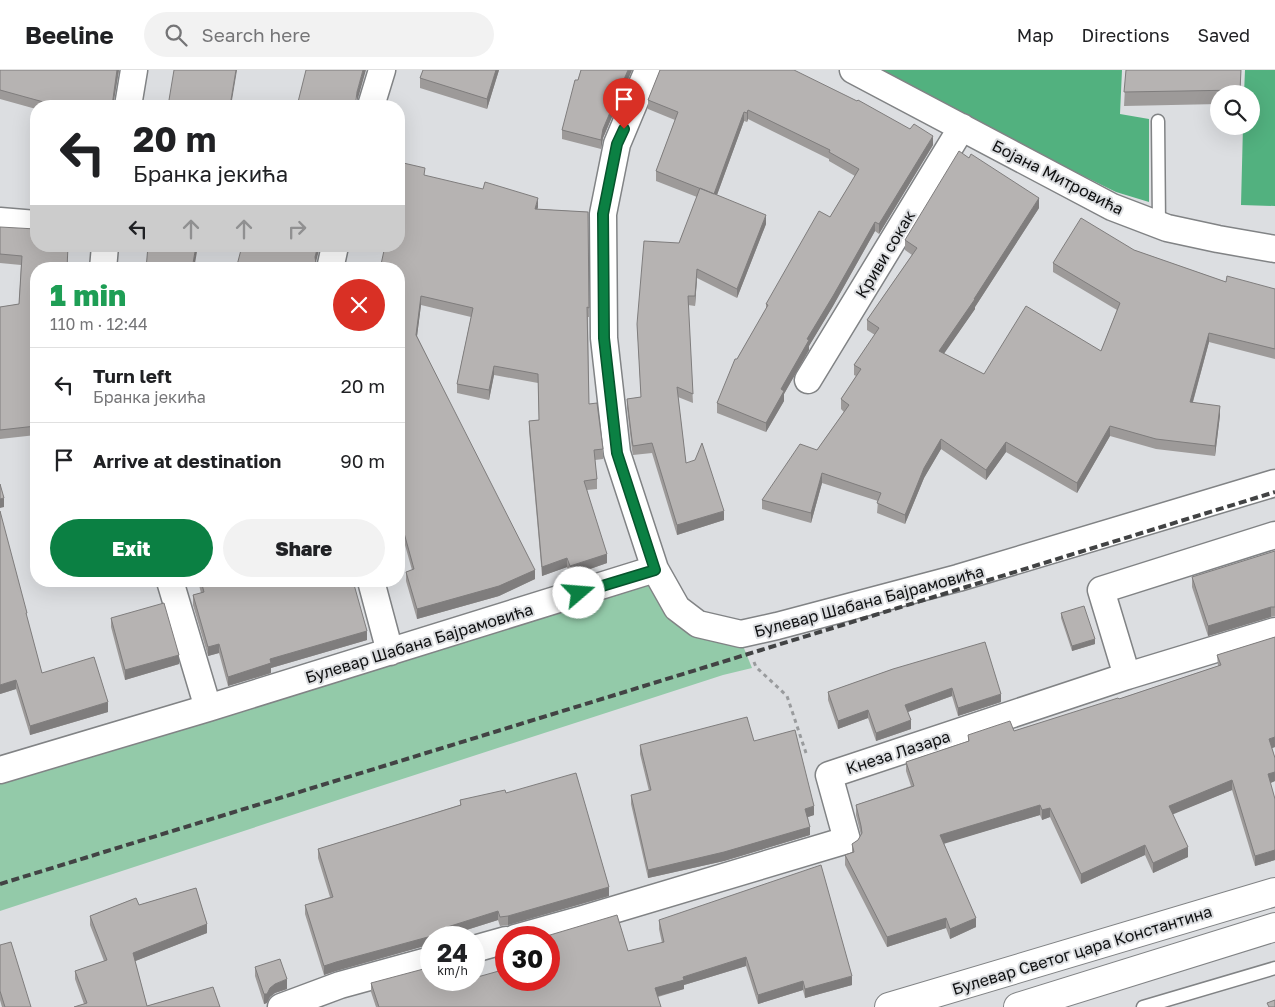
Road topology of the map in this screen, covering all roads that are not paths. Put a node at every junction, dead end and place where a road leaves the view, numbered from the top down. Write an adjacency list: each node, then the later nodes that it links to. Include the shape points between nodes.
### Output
1 (134, 70): 5 (street)
2 (382, 70): 6 (street)
3 (648, 70): 16 (street, via 617,144 603,214 604,338 617,453)
4 (853, 70): 8 (street, Бојана Митровића)
5 (129, 100)
6 (373, 100)
7 (1158, 120): 11 (lane)
8 (962, 127): 11 (street, Бојана Митровића, via 1112,207); 13 (street, Криви сокак)
9 (0, 221): 10 (street)
10 (30, 224)
11 (1159, 225): 12 (street, Бојана Митровића)
12 (1275, 250)
13 (808, 380)
14 (1275, 483): 16 (street, Булевар Шабана Бајрамовића, via 958,578 741,634 698,624 677,608)
15 (1275, 535): 21 (street, via 1101,590)
16 (655, 570): 20 (street, Булевар Шабана Бајрамовића)
17 (172, 587): 22 (street)
18 (373, 587): 20 (street)
19 (1275, 631): 21 (street, Кнеза Лазара)
20 (390, 652): 22 (street, Булевар Шабана Бајрамовића)
21 (1127, 676): 25 (street, Кнеза Лазара, via 829,775 847,840)
22 (208, 708): 23 (street, Булевар Шабана Бајрамовића)
23 (0, 770)
24 (1275, 892): 30 (main road, Булевар Светог цара Константина)
25 (558, 926)
26 (1275, 927): 31 (main road)
27 (420, 963): 29 (street, via 340,985)
28 (1275, 968): 32 (lane)
29 (281, 1007)
30 (889, 1007)
31 (1018, 1007)
32 (1143, 1007)

